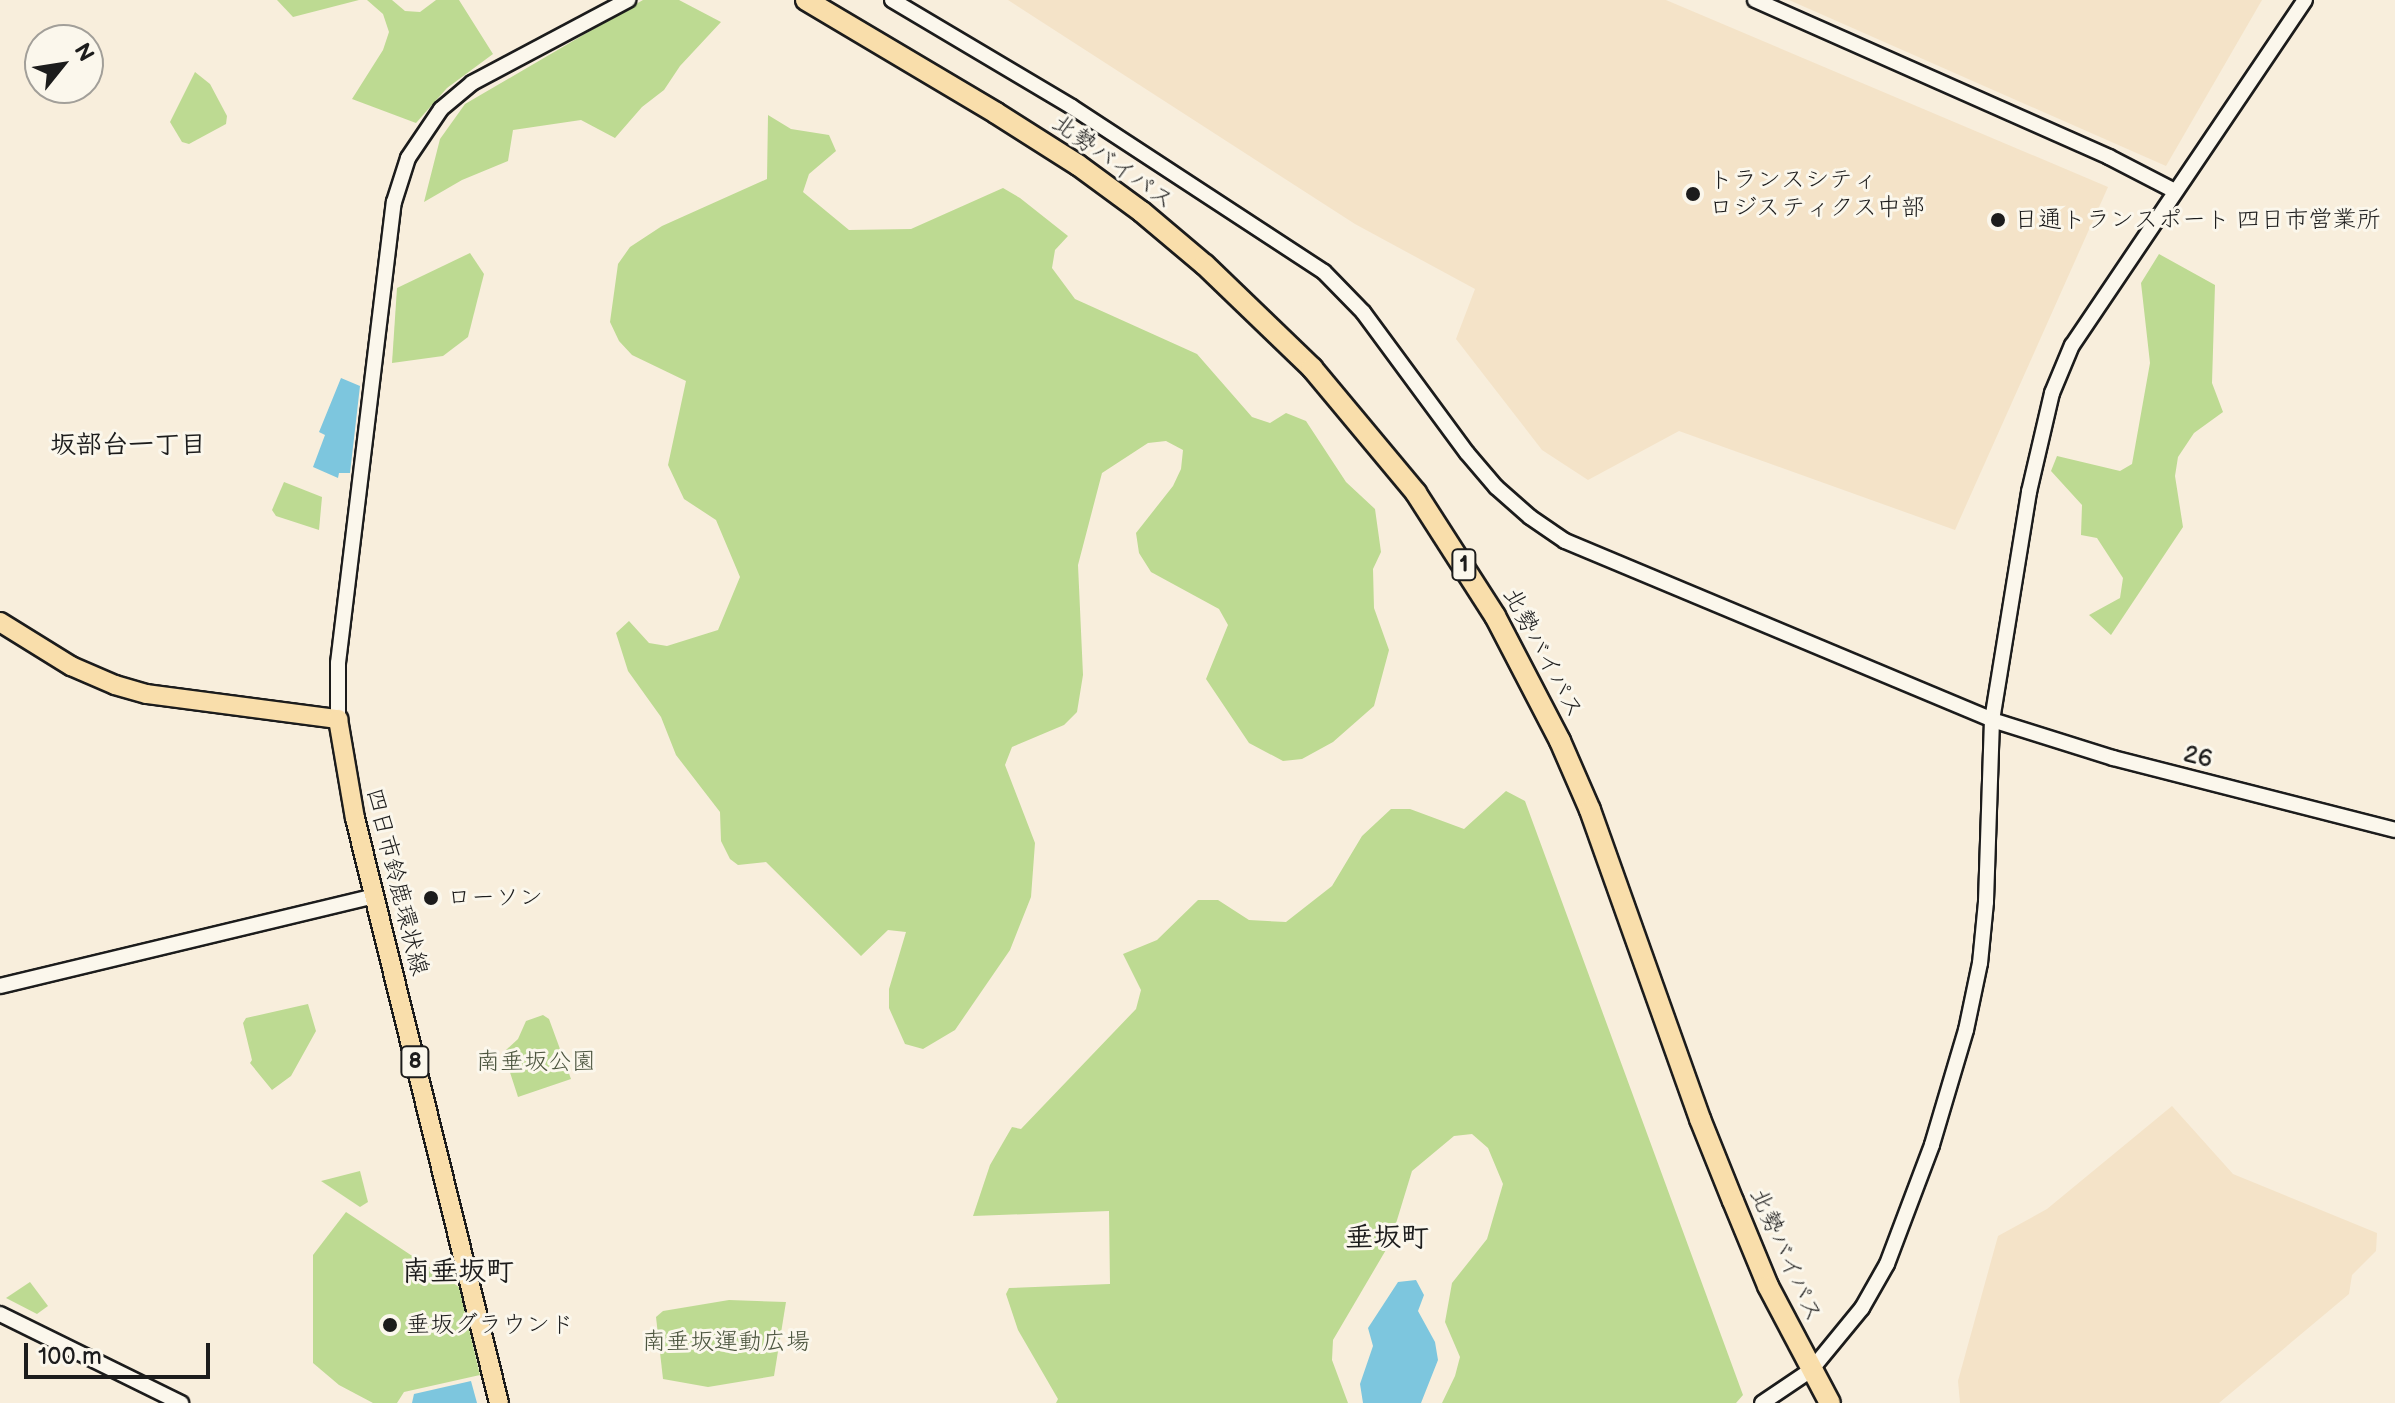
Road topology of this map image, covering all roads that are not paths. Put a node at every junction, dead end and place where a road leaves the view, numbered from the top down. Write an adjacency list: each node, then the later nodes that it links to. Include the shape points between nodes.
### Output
1 (628, 0): 8 (street, via 472,83 441,109 408,158 394,202 338,663)
2 (806, 0): 14 (highway, 北勢バイパス / 1, via 996,113 1142,212 1312,368 1416,493 1495,616 1560,741 1600,837 1700,1119 1768,1286)
3 (892, 0): 9 (street, 26, via 1072,107 1324,272 1363,312 1482,472 1565,541)
4 (1755, 0): 6 (street)
5 (2305, 0): 6 (street)
6 (2175, 191): 9 (street, via 2072,345 2052,393 2029,492)
7 (0, 622): 8 (main road, via 71,666 115,685 147,694)
8 (338, 719): 11 (main road, 四日市鈴鹿環状線 / 8)
9 (1992, 720): 10 (street, 26, via 2113,758); 14 (street, via 1986,902 1966,1030 1927,1159 1887,1264 1862,1308)
10 (2395, 830)
11 (375, 896): 12 (street); 16 (main road, 四日市鈴鹿環状線 / 8)
12 (0, 986)
13 (0, 1314): 15 (street)
14 (1811, 1370): 17 (street); 18 (highway, 北勢バイパス / 1)
15 (181, 1403)
16 (499, 1403)
17 (1762, 1403)
18 (1830, 1403)

